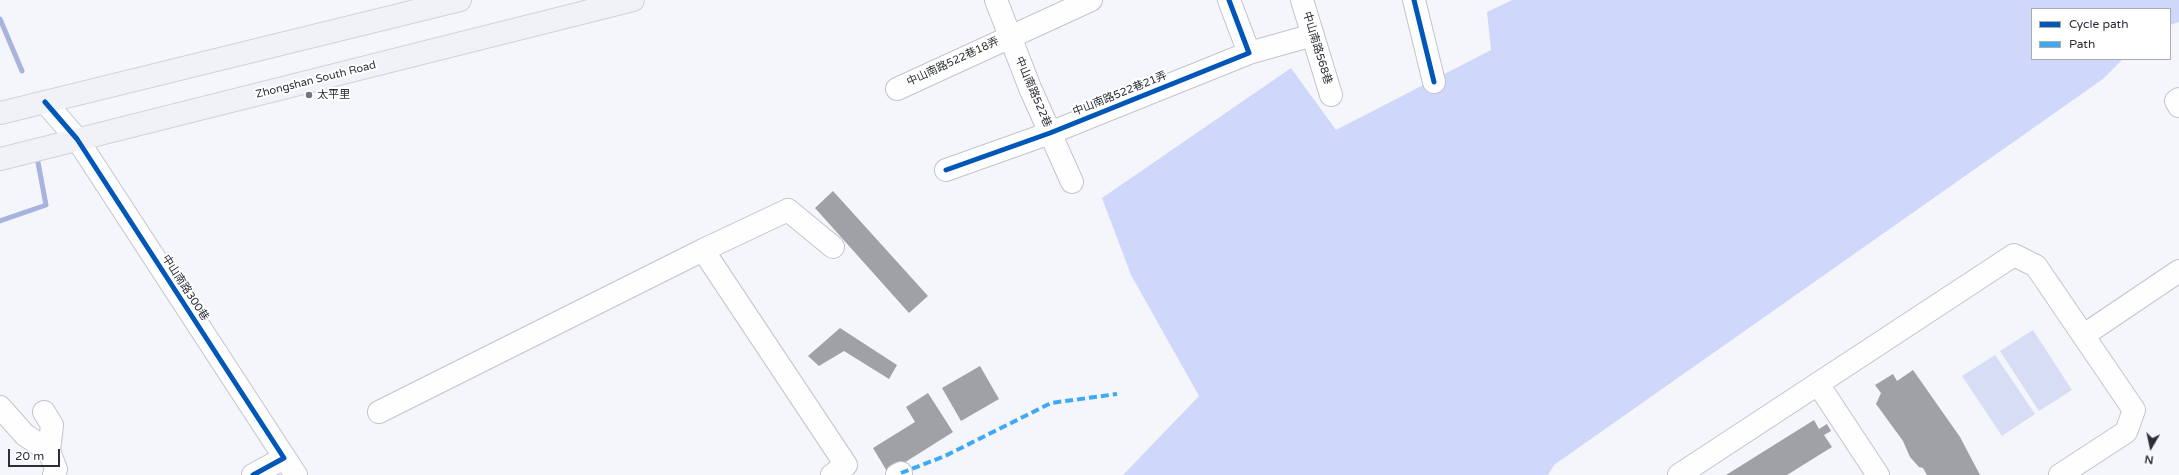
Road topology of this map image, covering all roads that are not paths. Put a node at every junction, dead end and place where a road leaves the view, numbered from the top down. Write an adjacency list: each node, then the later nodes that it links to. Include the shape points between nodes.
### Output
1 (460, 0): 15 (main road)
2 (632, 0): 19 (main road, Zhongshan South Road)
3 (996, 0): 9 (street, 中山南路522巷)
4 (1091, 0): 9 (street, 中山南路522巷18弄)
5 (1229, 0): 10 (street)
6 (1302, 0): 8 (street, 中山南路568巷)
7 (1414, 0): 11 (street)
8 (1313, 35): 10 (street, 中山南路522巷21弄); 13 (street, 中山南路568巷)
9 (1010, 36): 12 (street, 中山南路522巷18弄); 18 (street, 中山南路522巷)
10 (1249, 53): 18 (street, 中山南路522巷21弄)
11 (1434, 82)
12 (897, 89)
13 (1331, 95)
14 (2179, 99): 16 (street, via 2176,101)
15 (45, 102): 17 (main road); 19 (street, 中山南路300巷)
16 (2179, 106)
17 (0, 113)
18 (1050, 133): 21 (street, 中山南路522巷21弄); 22 (street, 中山南路522巷)
19 (77, 139): 20 (main road, Zhongshan South Road); 32 (street, 中山南路300巷)
20 (0, 159)
21 (946, 170)
22 (1072, 182)
23 (833, 247): 24 (street, via 788,210)
24 (703, 250): 30 (street); 35 (street, via 846,465)
25 (2179, 271): 26 (street)
26 (2084, 335): 27 (street, via 2036,266 2014,254); 38 (street, via 2134,410 2126,432)
27 (1818, 384): 36 (street); 37 (street)
28 (0, 407): 31 (street, via 25,435)
29 (44, 412): 31 (street, via 52,425)
30 (379, 412)
31 (49, 451): 33 (street, via 56,469)
32 (290, 467): 34 (street, 中山南路300巷)
33 (54, 475)
34 (253, 475)
35 (832, 475)
36 (1679, 475)
37 (1878, 475)
38 (2060, 475)

